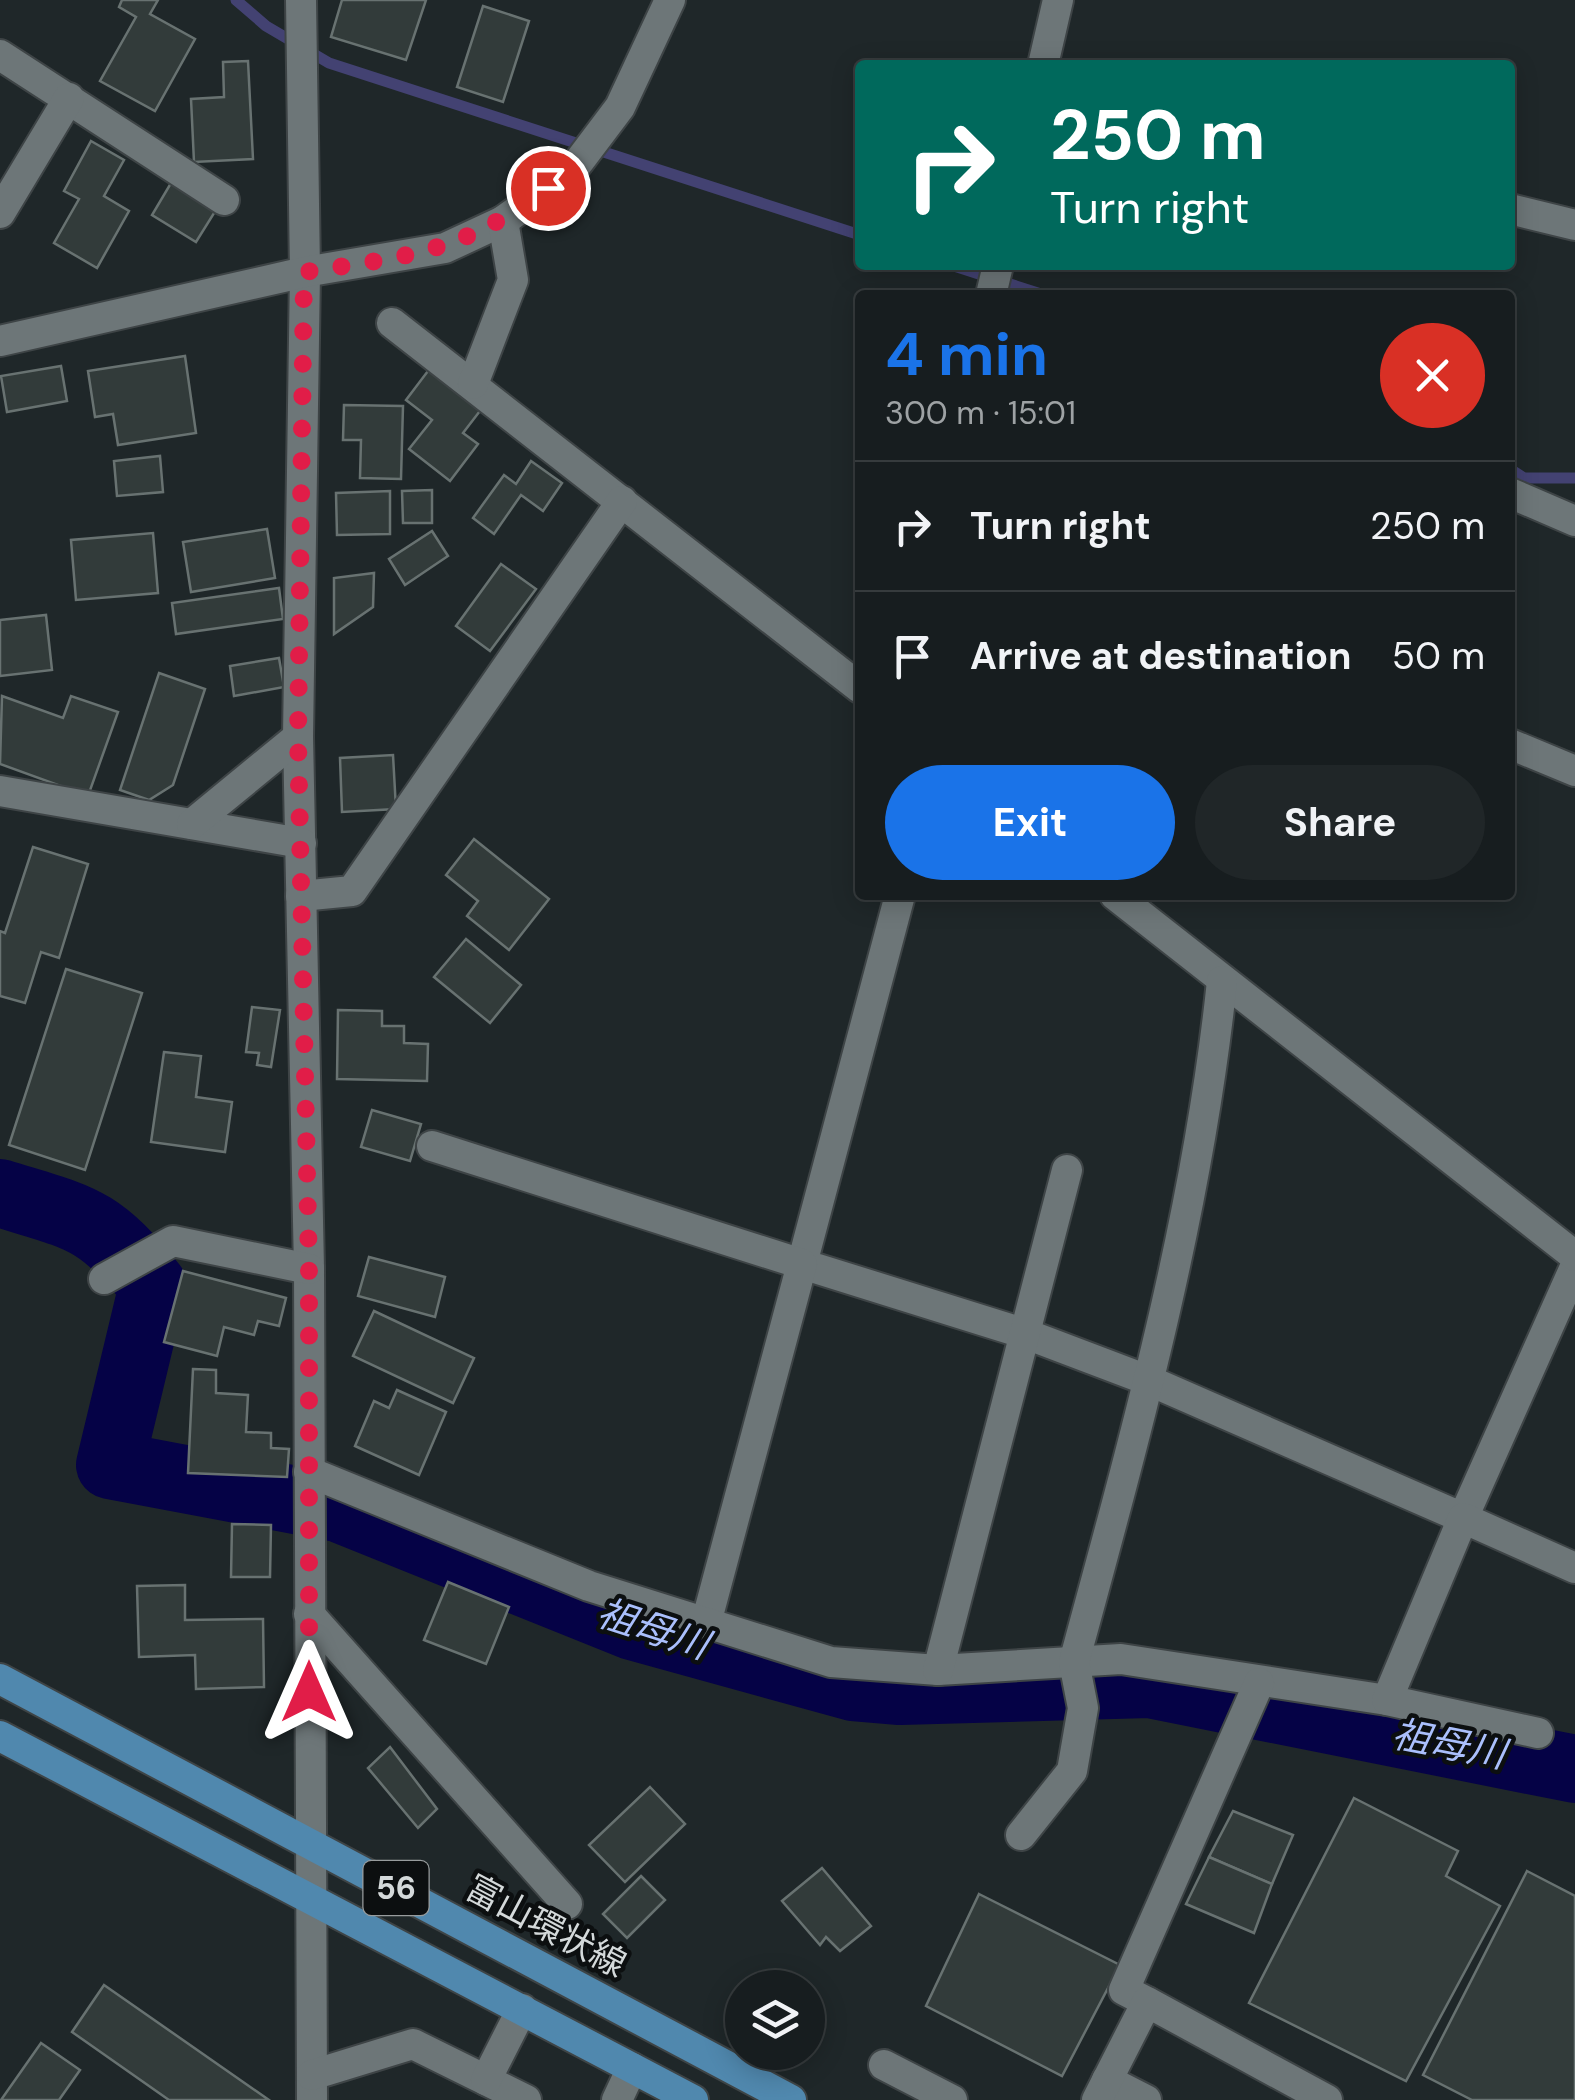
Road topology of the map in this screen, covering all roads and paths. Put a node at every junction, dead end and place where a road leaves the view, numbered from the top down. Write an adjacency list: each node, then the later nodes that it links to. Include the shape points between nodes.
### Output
1 (301, 0): 12 (street)
2 (670, 0): 10 (street, via 620,107 571,172)
3 (1058, 0): 5 (street)
4 (0, 55): 6 (street)
5 (1044, 60)
6 (69, 98): 7 (street); 9 (street)
7 (224, 200)
8 (1515, 211): 11 (street)
9 (0, 213)
10 (503, 222): 12 (street, via 445,248); 15 (street, via 513,280)
11 (1575, 224)
12 (304, 272): 14 (street); 20 (street)
13 (392, 323): 15 (street)
14 (0, 340)
15 (473, 384): 17 (street)
16 (1515, 495): 18 (street)
17 (622, 502): 19 (street); 26 (street, via 352,891)
18 (1575, 521)
19 (855, 684)
20 (298, 737): 24 (street); 25 (street)
21 (1515, 746): 22 (street)
22 (1575, 770)
23 (0, 791): 24 (street)
24 (192, 824): 25 (street)
25 (301, 842): 26 (street)
26 (302, 896): 35 (street)
27 (899, 900): 33 (street)
28 (1122, 900): 29 (street)
29 (1222, 981): 32 (street); 38 (street, via 1213,1068)
30 (432, 1146): 33 (street)
31 (1066, 1170): 37 (street)
32 (1575, 1256)
33 (802, 1264): 37 (street); 43 (street)
34 (1575, 1267): 40 (street)
35 (309, 1269): 36 (street, via 173,1241); 39 (street)
36 (104, 1279)
37 (1026, 1334): 38 (street); 45 (street)
38 (1150, 1381): 40 (street); 44 (street)
39 (309, 1472): 42 (street); 43 (street, via 589,1586)
40 (1463, 1518): 41 (street); 48 (street)
41 (1575, 1568)
42 (310, 1614): 52 (street); 54 (street)
43 (706, 1623): 45 (street, via 832,1662)
44 (1074, 1662): 45 (street); 47 (street, via 1122,1659); 51 (street, via 1082,1708 1072,1771)
45 (938, 1670)
46 (0, 1679): 52 (main road, 富山環状線 / 56)
47 (1259, 1683): 48 (street); 55 (street, via 1124,1990)
48 (1387, 1700): 49 (street)
49 (1538, 1733)
50 (0, 1736): 53 (main road, 56)
51 (1020, 1835)
52 (311, 1842): 53 (street); 65 (main road, 富山環状線 / 56)
53 (312, 1901): 56 (main road, 56); 60 (street)
54 (567, 1904)
55 (1147, 2002): 61 (street); 68 (street)
56 (522, 2009): 58 (main road, 56); 59 (street)
57 (884, 2066): 66 (street)
58 (632, 2068): 63 (street); 64 (main road, 56)
59 (486, 2080): 60 (street, via 413,2044); 62 (street)
60 (312, 2088)
61 (1102, 2090): 67 (street)
62 (526, 2100)
63 (617, 2100)
64 (692, 2100)
65 (791, 2100)
66 (952, 2100)
67 (1146, 2100)
68 (1328, 2100)

